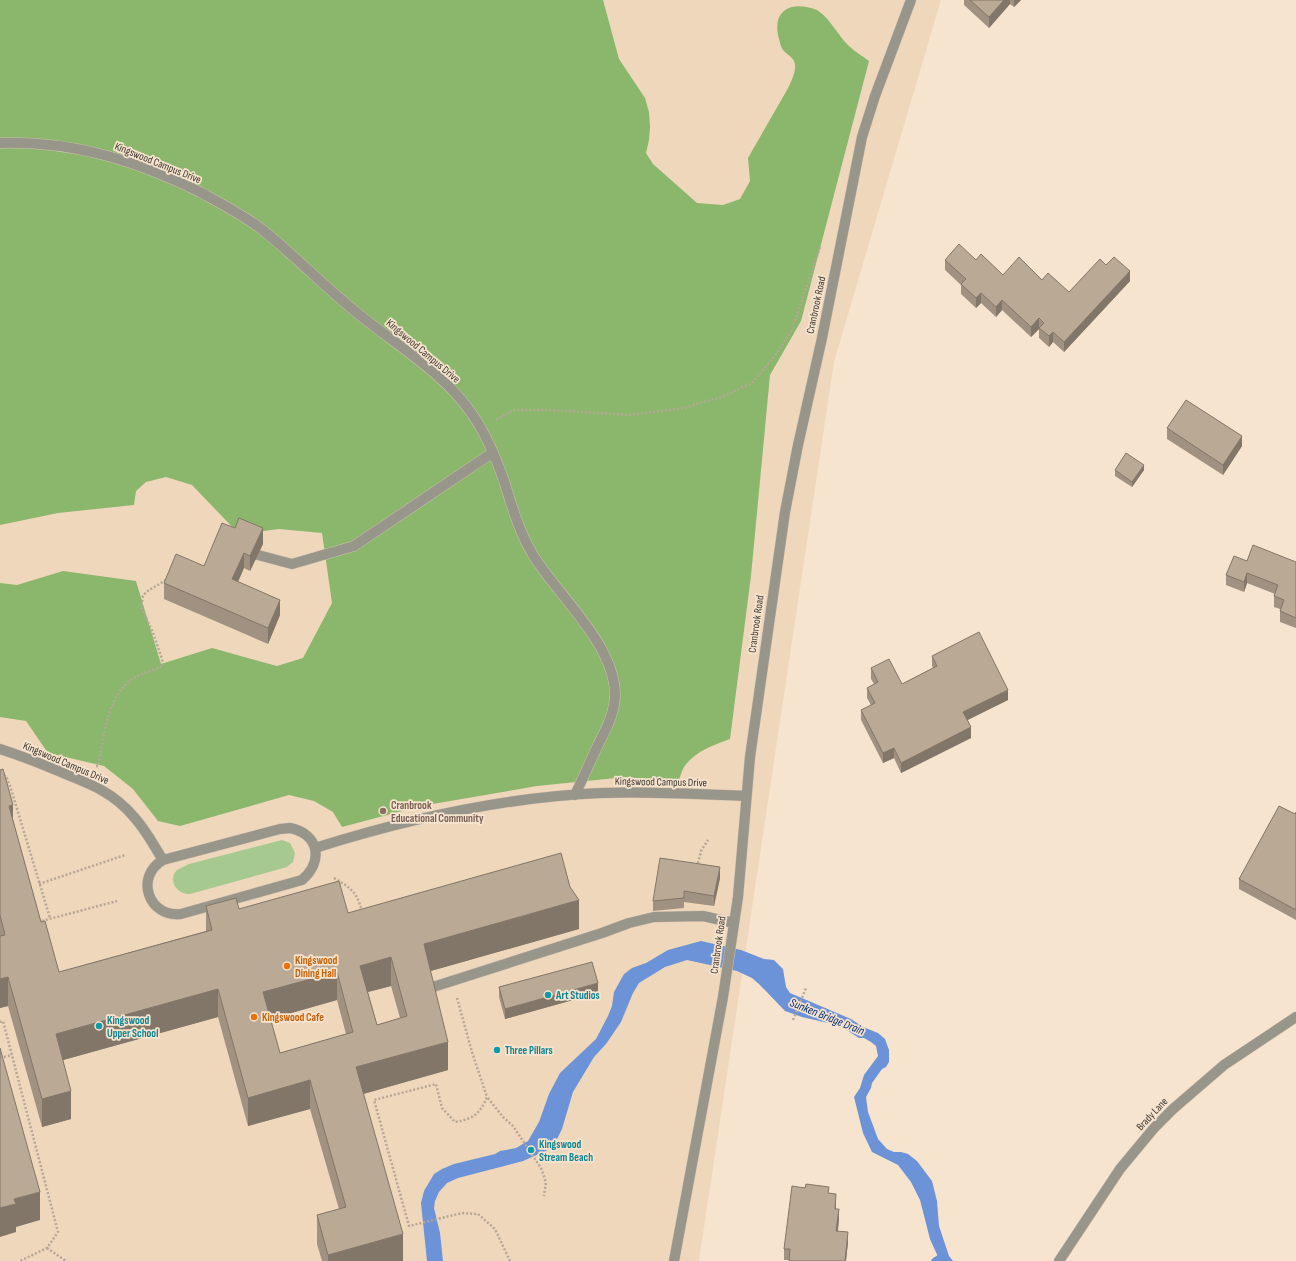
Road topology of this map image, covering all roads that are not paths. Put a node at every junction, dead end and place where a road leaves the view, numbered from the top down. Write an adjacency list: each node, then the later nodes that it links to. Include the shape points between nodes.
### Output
1 (911, 0): 7 (street, Cranbrook Road, via 862,137 798,445 785,512 755,712)
2 (0, 143): 3 (street, Kingswood Campus Drive, via 67,146 117,158 185,185 237,212 263,230 361,316 438,377 470,411)
3 (492, 453): 4 (street, via 354,546 292,564); 6 (street, Kingswood Campus Drive, via 524,540 540,567 590,629 606,658 614,685 612,712)
4 (258, 555)
5 (0, 749): 9 (street, Kingswood Campus Drive, via 42,764 108,794 134,817)
6 (575, 795): 7 (street, Kingswood Campus Drive, via 643,792); 8 (street, Kingswood Campus Drive, via 448,814 364,833)
7 (746, 796): 10 (street, Cranbrook Road)
8 (315, 848): 9 (street, via 303,832 290,828); 9 (street, via 313,869 302,880 177,915 157,907 149,894 149,877 154,867)
9 (163, 860)
10 (734, 923): 11 (street, via 703,916 654,917); 13 (street, Cranbrook Road, via 723,997)
11 (433, 987)
12 (1296, 1017): 14 (street, Brady Lane, via 1224,1065 1172,1109 1120,1169)
13 (674, 1261)
14 (1059, 1261)

